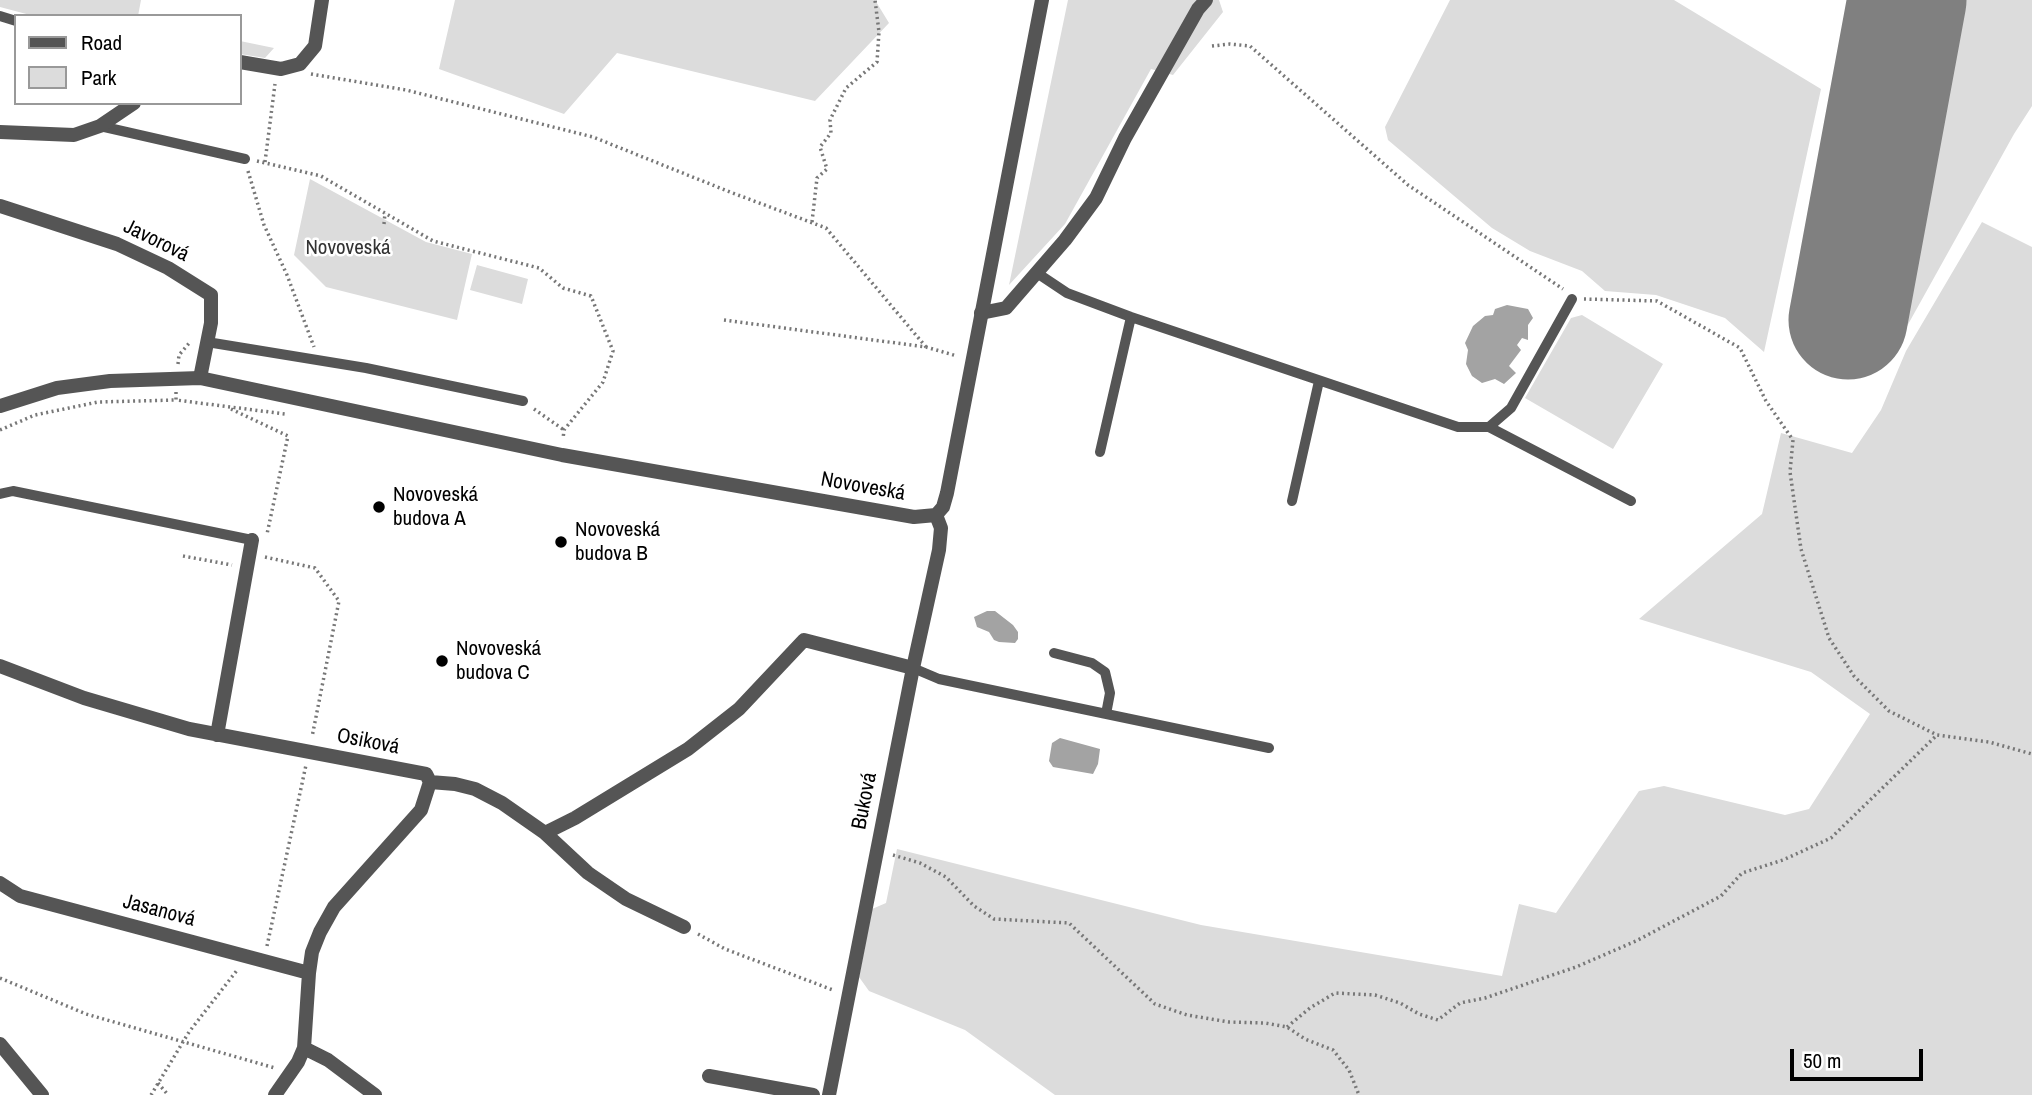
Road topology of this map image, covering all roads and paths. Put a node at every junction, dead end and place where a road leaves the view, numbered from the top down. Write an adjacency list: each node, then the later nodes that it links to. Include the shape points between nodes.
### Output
1 (322, 0): 7 (street, via 314,46 300,64)
2 (875, 0): 16 (path, via 877,62 846,88 830,120 831,133 820,148 827,169 817,178)
3 (1042, 0): 20 (street)
4 (1206, 0): 18 (street, via 1125,138 1096,198)
5 (1212, 46): 19 (path, via 1250,46 1408,185)
6 (242, 62): 7 (street)
7 (277, 69): 13 (path)
8 (304, 73): 16 (path, via 406,90 593,137)
9 (131, 105): 10 (street)
10 (100, 126): 11 (street, via 74,135); 12 (lane)
11 (0, 132)
12 (245, 159): 13 (path); 27 (path, via 264,225)
13 (265, 162): 15 (path, via 321,176)
14 (0, 206): 24 (street, Javorová, via 117,244 211,295)
15 (385, 213): 17 (path); 32 (path, via 433,241 539,268 563,288 590,296 613,351 603,383 564,430)
16 (812, 222): 25 (path, via 826,228)
17 (384, 224)
18 (1037, 273): 20 (street, via 1006,309); 21 (lane, via 1067,293)
19 (1572, 299): 34 (lane, via 1511,408); 50 (path, via 1657,302 1740,348 1766,401 1793,440 1790,472 1801,549 1829,638 1854,676 1889,711)
20 (982, 313): 26 (street)
21 (1131, 317): 30 (lane); 36 (lane)
22 (724, 320): 25 (path)
23 (193, 336): 28 (path, via 179,355)
24 (207, 342): 27 (lane); 29 (street, Javorová)
25 (926, 347): 26 (path)
26 (973, 359): 40 (street, via 946,501)
27 (320, 361): 32 (lane)
28 (177, 377): 29 (street, Novoveská); 31 (path); 33 (street, Novoveská, via 57,388)
29 (200, 378): 40 (street, Novoveská, via 562,455 914,517)
30 (1319, 381): 34 (lane, via 1458,428); 38 (lane)
31 (176, 400): 35 (path, via 98,402 35,415); 41 (path, via 226,407 288,436)
32 (523, 401)
33 (0, 406)
34 (1489, 427): 39 (lane)
35 (0, 430)
36 (1100, 452)
37 (0, 494): 41 (lane, via 13,491)
38 (1292, 501)
39 (1630, 501)
40 (936, 515): 47 (street, Buková, via 940,543)
41 (259, 542): 49 (street)
42 (183, 556): 44 (path)
43 (262, 556): 52 (path, via 315,568 339,601)
44 (218, 562)
45 (1054, 653): 48 (lane, via 1092,663 1105,672 1110,693)
46 (0, 666): 49 (street, Osiková, via 84,698)
47 (913, 668): 48 (lane, via 939,679); 55 (street, via 804,640 739,709 688,749); 56 (street, Buková)
48 (1105, 714): 51 (lane)
49 (217, 735): 52 (street, Osiková)
50 (1937, 735): 53 (path); 64 (path, via 1831,838 1742,873 1721,896 1636,941 1576,967 1460,1003 1438,1020 1375,995 1335,993)
51 (1269, 748)
52 (309, 752): 54 (street, Osiková, via 426,774); 60 (path)
53 (2032, 754)
54 (430, 782): 55 (street, via 475,789); 61 (street, via 421,810 334,906 312,952)
55 (545, 832): 58 (street, via 588,873 626,899)
56 (877, 851): 63 (street, Buková); 64 (path, via 920,863 946,877 994,919 1069,923 1155,1004 1229,1023)
57 (0, 883): 59 (street, Jasanová, via 20,896)
58 (684, 927): 63 (path, via 725,949)
59 (248, 957): 60 (street, Jasanová); 65 (path)
60 (264, 961): 61 (street, Jasanová)
61 (309, 973): 67 (street)
62 (0, 978): 65 (path, via 86,1014)
63 (848, 996): 77 (street, Buková)
64 (1287, 1027): 78 (path, via 1305,1040 1333,1050 1349,1070)
65 (182, 1042): 68 (path); 70 (path)
66 (0, 1044): 71 (street)
67 (304, 1048): 68 (street); 75 (street, via 328,1059)
68 (290, 1073): 74 (street)
69 (709, 1076): 76 (street)
70 (158, 1083): 72 (path); 73 (path)
71 (41, 1095)
72 (151, 1095)
73 (168, 1095)
74 (275, 1095)
75 (375, 1095)
76 (813, 1095)
77 (829, 1095)
78 (1359, 1095)

